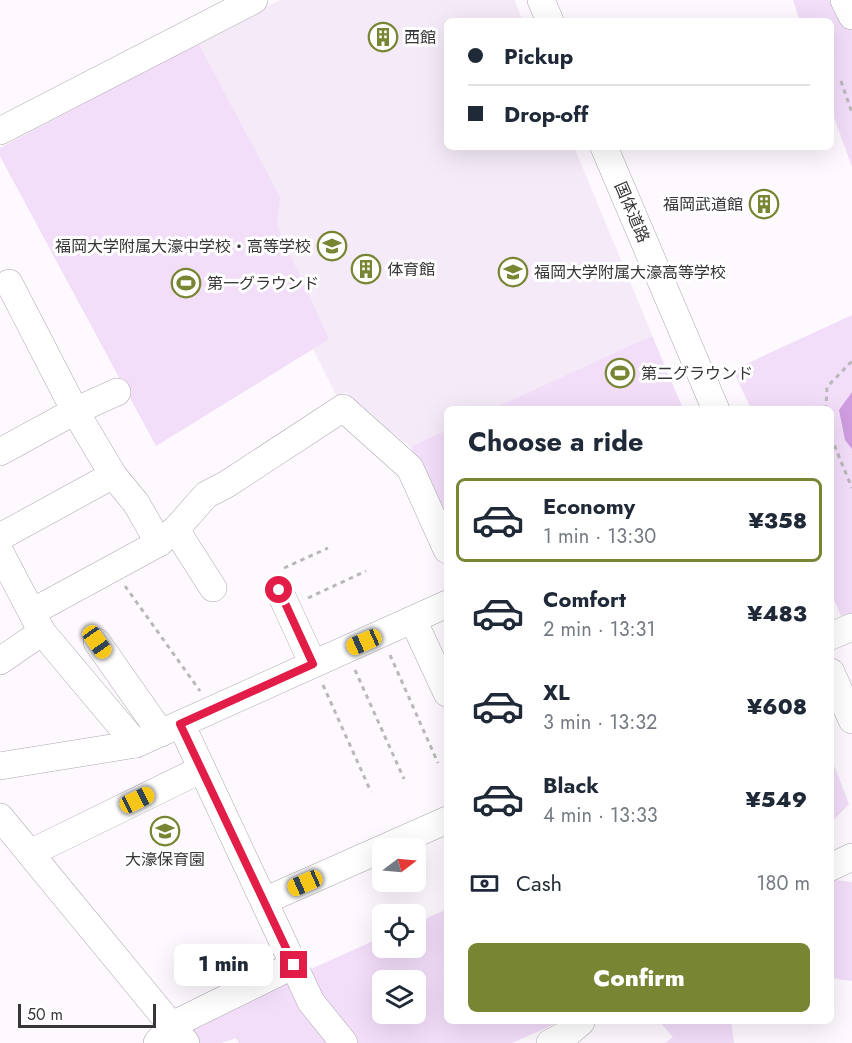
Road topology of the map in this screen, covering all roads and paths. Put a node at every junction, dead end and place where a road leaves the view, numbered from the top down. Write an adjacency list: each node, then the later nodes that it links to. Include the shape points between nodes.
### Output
1 (254, 0): 8 (street)
2 (541, 0): 5 (street)
3 (844, 0): 4 (street)
4 (852, 16)
5 (549, 18)
6 (842, 81): 7 (path)
7 (852, 113)
8 (0, 131)
9 (605, 150): 13 (street, 国体道路)
10 (9, 283): 15 (street)
11 (852, 361): 14 (path, via 827,387)
12 (117, 392): 15 (street)
13 (714, 406)
14 (826, 406)
15 (75, 411): 17 (street); 18 (street)
16 (834, 444): 19 (path)
17 (0, 452)
18 (113, 475): 20 (street); 21 (street)
19 (852, 488)
20 (167, 536): 22 (street, via 206,495 343,408 410,468); 25 (street); 27 (street)
21 (0, 537)
22 (444, 543)
23 (328, 548): 28 (path, via 274,573)
24 (0, 552): 31 (street)
25 (112, 568): 31 (street); 41 (path)
26 (366, 572): 28 (path)
27 (213, 588)
28 (283, 598): 38 (street)
29 (444, 605): 30 (street)
30 (413, 620): 33 (street); 40 (street)
31 (37, 622): 37 (street); 44 (street)
32 (852, 627): 34 (street)
33 (381, 634): 36 (street); 45 (path)
34 (834, 635)
35 (97, 642): 43 (street)
36 (346, 649): 38 (street); 48 (path)
37 (0, 661)
38 (313, 664): 41 (street); 49 (path)
39 (834, 679): 42 (street)
40 (444, 687)
41 (213, 709): 43 (street)
42 (852, 720)
43 (171, 728): 44 (street); 47 (street)
44 (136, 744): 46 (street)
45 (438, 764)
46 (0, 766)
47 (202, 769): 52 (street); 55 (street)
48 (404, 779)
49 (371, 792)
50 (0, 817): 52 (street)
51 (444, 821): 55 (street)
52 (30, 853): 58 (street)
53 (852, 857): 54 (street)
54 (834, 866)
55 (264, 901): 56 (street)
56 (294, 965): 58 (street); 59 (street, via 310,1002)
57 (579, 1024): 60 (street)
58 (172, 1037)
59 (344, 1043)
60 (550, 1043)

